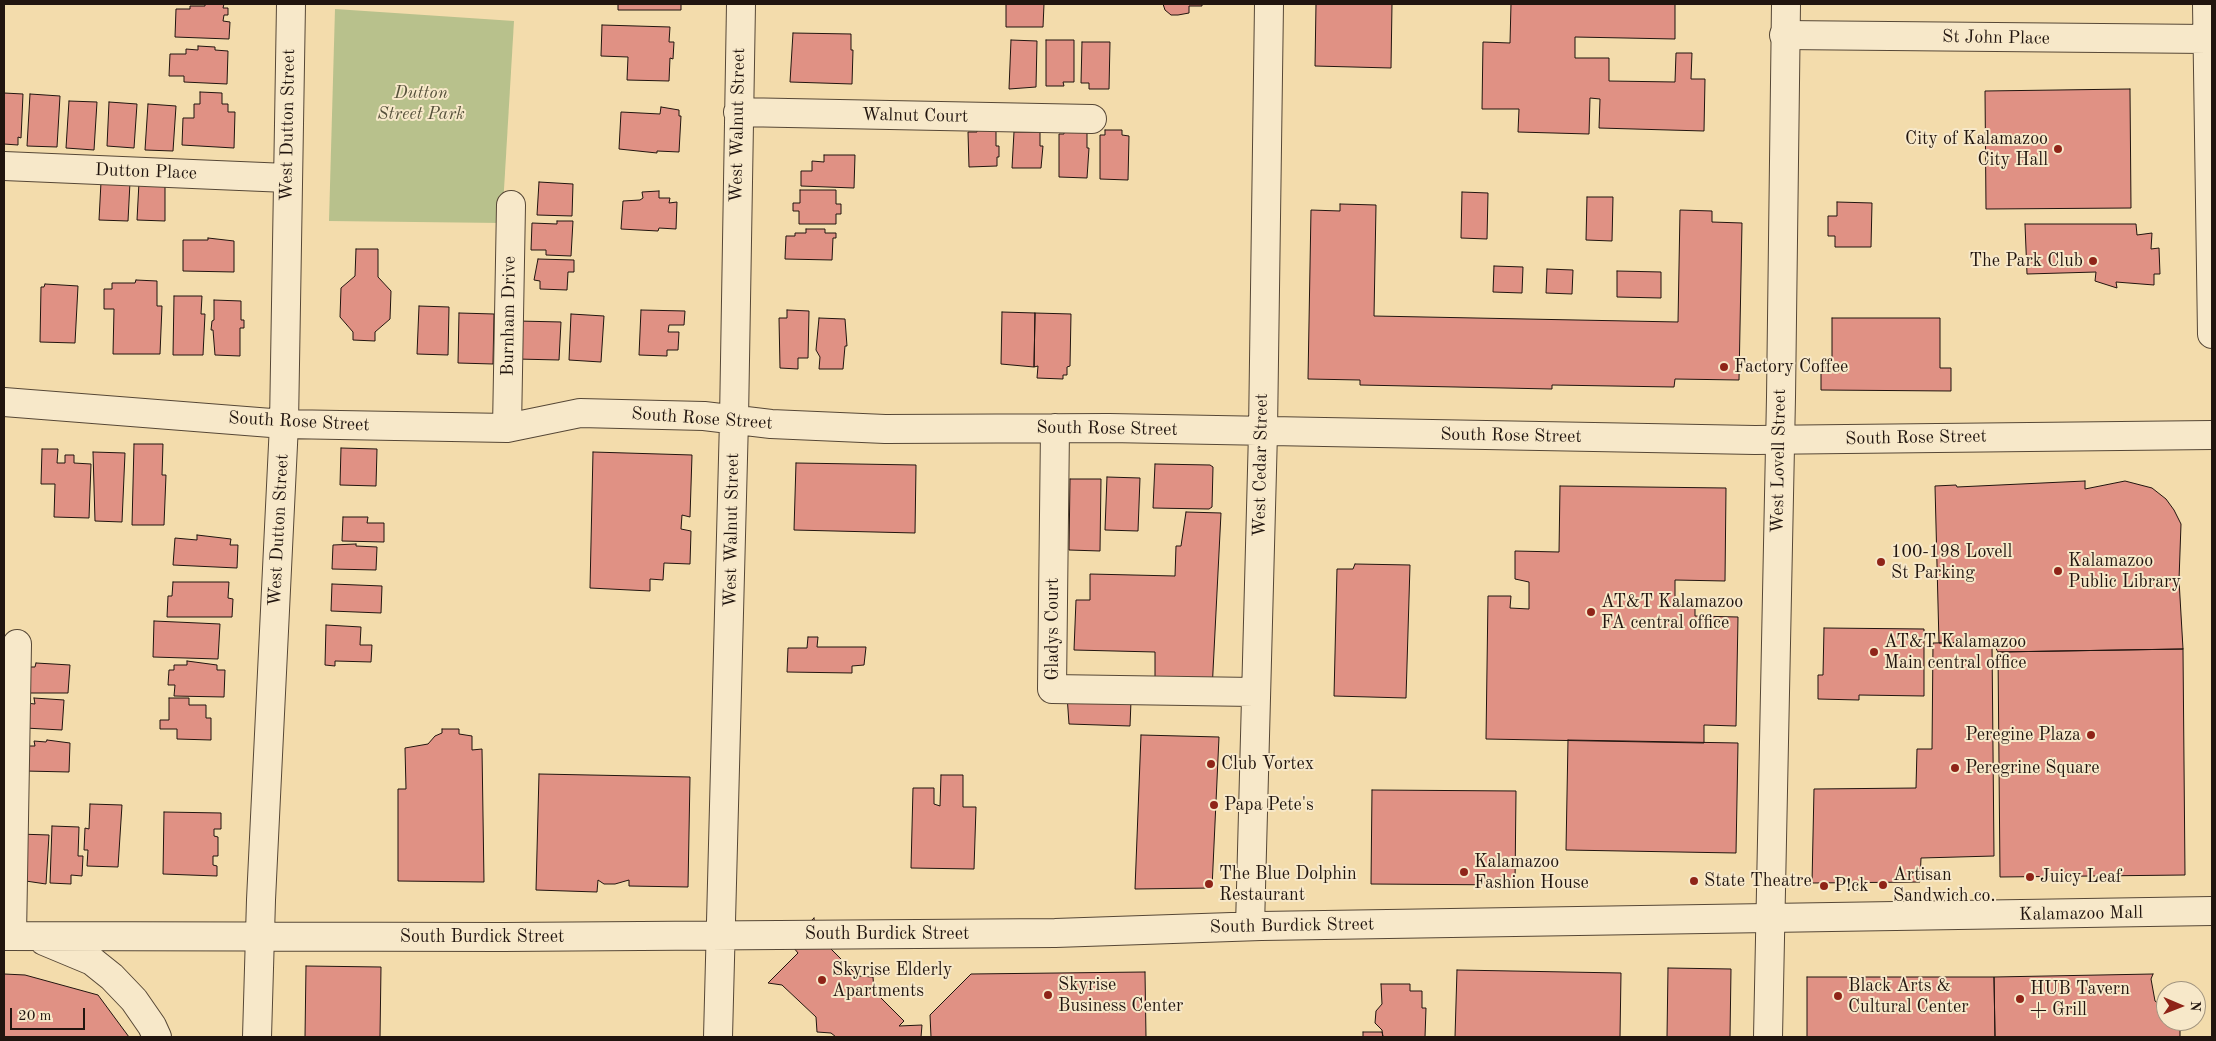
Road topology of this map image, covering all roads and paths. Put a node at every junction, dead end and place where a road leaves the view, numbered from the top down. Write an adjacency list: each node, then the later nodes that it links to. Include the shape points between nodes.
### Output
1 (291, 4): 11 (street, West Dutton Street)
2 (741, 4): 8 (street, West Walnut Street)
3 (1269, 4): 19 (street, West Cedar Street)
4 (1786, 4): 6 (street, West Lovell Street)
5 (2207, 4): 7 (street)
6 (1784, 35): 7 (street, St John Place); 21 (street, West Lovell Street)
7 (2208, 39): 13 (street)
8 (738, 112): 9 (street, Walnut Court); 15 (street, West Walnut Street)
9 (1092, 119)
10 (4, 166): 11 (street, Dutton Place)
11 (287, 178): 16 (street, West Dutton Street)
12 (511, 205): 17 (street, Burnham Drive)
13 (2212, 334)
14 (4, 402): 16 (street, South Rose Street)
15 (734, 420): 17 (street, South Rose Street, via 704,416 580,413); 18 (street, South Rose Street, via 885,430); 27 (street, West Walnut Street)
16 (284, 424): 17 (street, South Rose Street); 29 (street, West Dutton Street)
17 (507, 428)
18 (1055, 428): 19 (street, South Rose Street); 23 (street, Gladys Court, via 1052,689)
19 (1263, 432): 21 (street, South Rose Street); 23 (street, West Cedar Street)
20 (2212, 435): 21 (street, South Rose Street)
21 (1780, 439): 25 (street, West Lovell Street)
22 (17, 644): 28 (street)
23 (1254, 692): 26 (street, West Cedar Street)
24 (2212, 911): 25 (street, Kalamazoo Mall)
25 (1770, 919): 26 (street, South Burdick Street); 33 (street, West Lovell Street)
26 (1250, 926): 27 (street, South Burdick Street, via 1055,933)
27 (722, 935): 29 (street, South Burdick Street); 32 (street, West Walnut Street)
28 (15, 936): 29 (street, South Burdick Street); 30 (street, via 64,948 92,961 134,1000)
29 (260, 936): 31 (street, West Dutton Street)
30 (157, 1037)
31 (257, 1037)
32 (718, 1037)
33 (1768, 1037)

